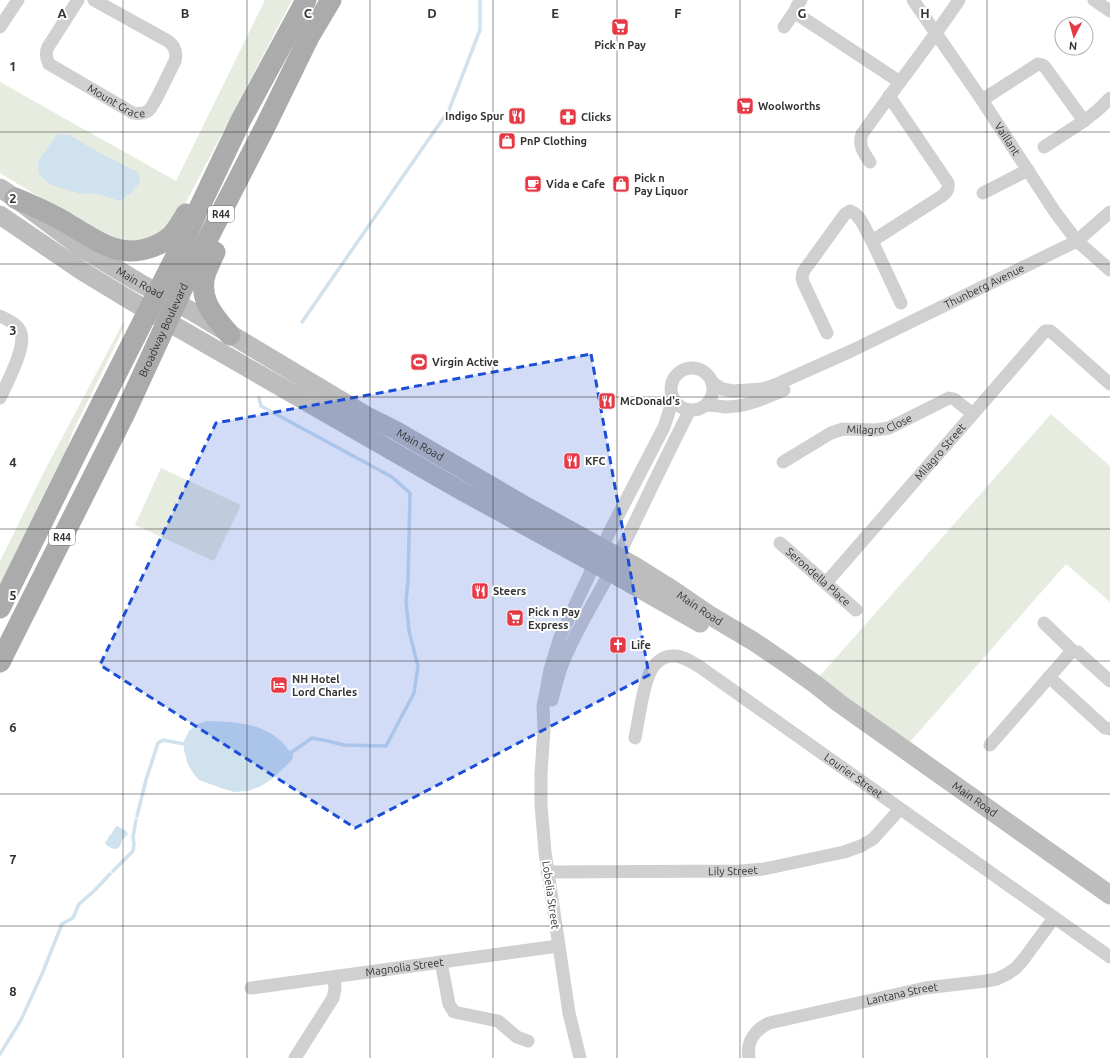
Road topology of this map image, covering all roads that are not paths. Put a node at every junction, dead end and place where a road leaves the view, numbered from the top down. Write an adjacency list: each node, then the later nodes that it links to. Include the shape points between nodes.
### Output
1 (18, 0): 12 (street)
2 (78, 0): 3 (street, Mount Grace, via 48,46 46,56 49,64 133,113 144,113 151,108 174,61 175,49 168,41)
3 (94, 0)
4 (306, 0): 18 (main road, Broadway Boulevard / R44)
5 (331, 0): 20 (main road, Broadway Boulevard / R44, via 309,37)
6 (913, 0): 13 (street, Vaillant)
7 (959, 0): 13 (street)
8 (1094, 0): 10 (street)
9 (798, 5): 11 (street); 14 (street, via 800,16)
10 (1110, 11)
11 (784, 26)
12 (0, 27)
13 (936, 33): 14 (street); 17 (street, Vaillant)
14 (900, 82): 15 (street)
15 (889, 96): 22 (street, via 860,140 861,149); 28 (street, via 948,183 948,187 942,196)
16 (1110, 98): 19 (street)
17 (982, 100): 19 (street, via 1036,64 1040,64 1045,67); 23 (street, Vaillant)
18 (241, 120): 24 (main road, via 178,227 171,236 148,249 114,249); 31 (main road, Broadway Boulevard / R44)
19 (1084, 121): 21 (street)
20 (266, 125): 32 (main road, Broadway Boulevard / R44); 38 (main road, via 204,280 209,309)
21 (1044, 147)
22 (870, 162)
23 (1028, 170): 25 (street); 29 (street, Vaillant)
24 (8, 193): 31 (main road, Main Road, via 80,247)
25 (983, 193)
26 (1110, 212): 29 (street, Thunberg Avenue)
27 (0, 215): 34 (main road, Main Road, via 82,271)
28 (872, 241): 33 (street); 37 (street, via 858,215 846,212 803,272 803,282)
29 (1077, 241): 30 (street, Vaillant); 39 (street, Thunberg Avenue, via 852,351 822,372)
30 (1110, 270)
31 (158, 293): 32 (main road, Main Road); 34 (main road, Broadway Boulevard / R44)
32 (176, 303): 36 (main road, Broadway Boulevard / R44); 38 (main road, Main Road)
33 (901, 303)
34 (148, 311): 36 (main road, Main Road); 51 (main road, Broadway Boulevard / R44)
35 (0, 316): 42 (street, via 12,322 21,334 21,348)
36 (167, 322): 49 (main road, Main Road, via 454,486); 55 (main road, Broadway Boulevard / R44, via 125,413)
37 (827, 333)
38 (230, 335): 49 (main road, Main Road, via 505,494)
39 (799, 375): 40 (street, Thunberg Avenue, via 779,377 762,389 733,391 722,389); 44 (street, Thunberg Avenue, via 764,399 749,404 726,407)
40 (713, 383): 43 (street, via 701,369 687,368 673,380); 44 (street, via 713,395)
41 (1110, 384): 46 (street, Milagro Street, via 1057,336 1045,331)
42 (0, 398)
43 (673, 398): 45 (street, via 680,406); 49 (street, via 664,427 610,531)
44 (706, 405): 45 (street)
45 (690, 410): 49 (street, via 666,458)
46 (973, 414): 47 (street, Milagro Close, via 949,398 889,428 837,430); 50 (street, Milagro Street)
47 (783, 462)
48 (780, 543): 50 (street, Serondella Place)
49 (606, 560): 58 (street, Lobelia Street, via 581,625 566,655); 58 (street, Lobelia Street, via 560,637 543,707); 64 (main road, Main Road, via 633,565 778,658)
50 (826, 583): 52 (street, Serondella Place)
51 (0, 608)
52 (856, 610)
53 (1044, 623): 54 (street)
54 (1074, 652): 56 (street, via 1069,654); 57 (street, via 1078,652)
55 (0, 662)
56 (1049, 677): 59 (street, via 1105,728); 61 (street)
57 (1110, 681)
58 (544, 729): 63 (street, Lobelia Street, via 541,805)
59 (1110, 729)
60 (635, 738): 62 (street, Lourier Street, via 641,704 654,665 665,658 679,657 700,667)
61 (990, 745)
62 (900, 809): 63 (street, Lily Street, via 873,839 861,846 764,869); 65 (street, Lourier Street)
63 (547, 872): 66 (street, Lobelia Street)
64 (1110, 895)
65 (1054, 918): 67 (street, Lourier Street); 74 (street, Lantana Street, via 1023,960 1007,974 986,981 924,988 769,1023 753,1035 748,1051)
66 (558, 946): 68 (street, Magnolia Street); 73 (street, Lobelia Street, via 568,1013)
67 (1110, 958)
68 (441, 962): 69 (street, Magnolia Street); 71 (street, via 449,1004 454,1012 498,1021 517,1037)
69 (334, 977): 70 (street, Magnolia Street); 72 (street, via 335,989 332,998)
70 (251, 988)
71 (528, 1041)
72 (295, 1058)
73 (580, 1058)
74 (749, 1058)

